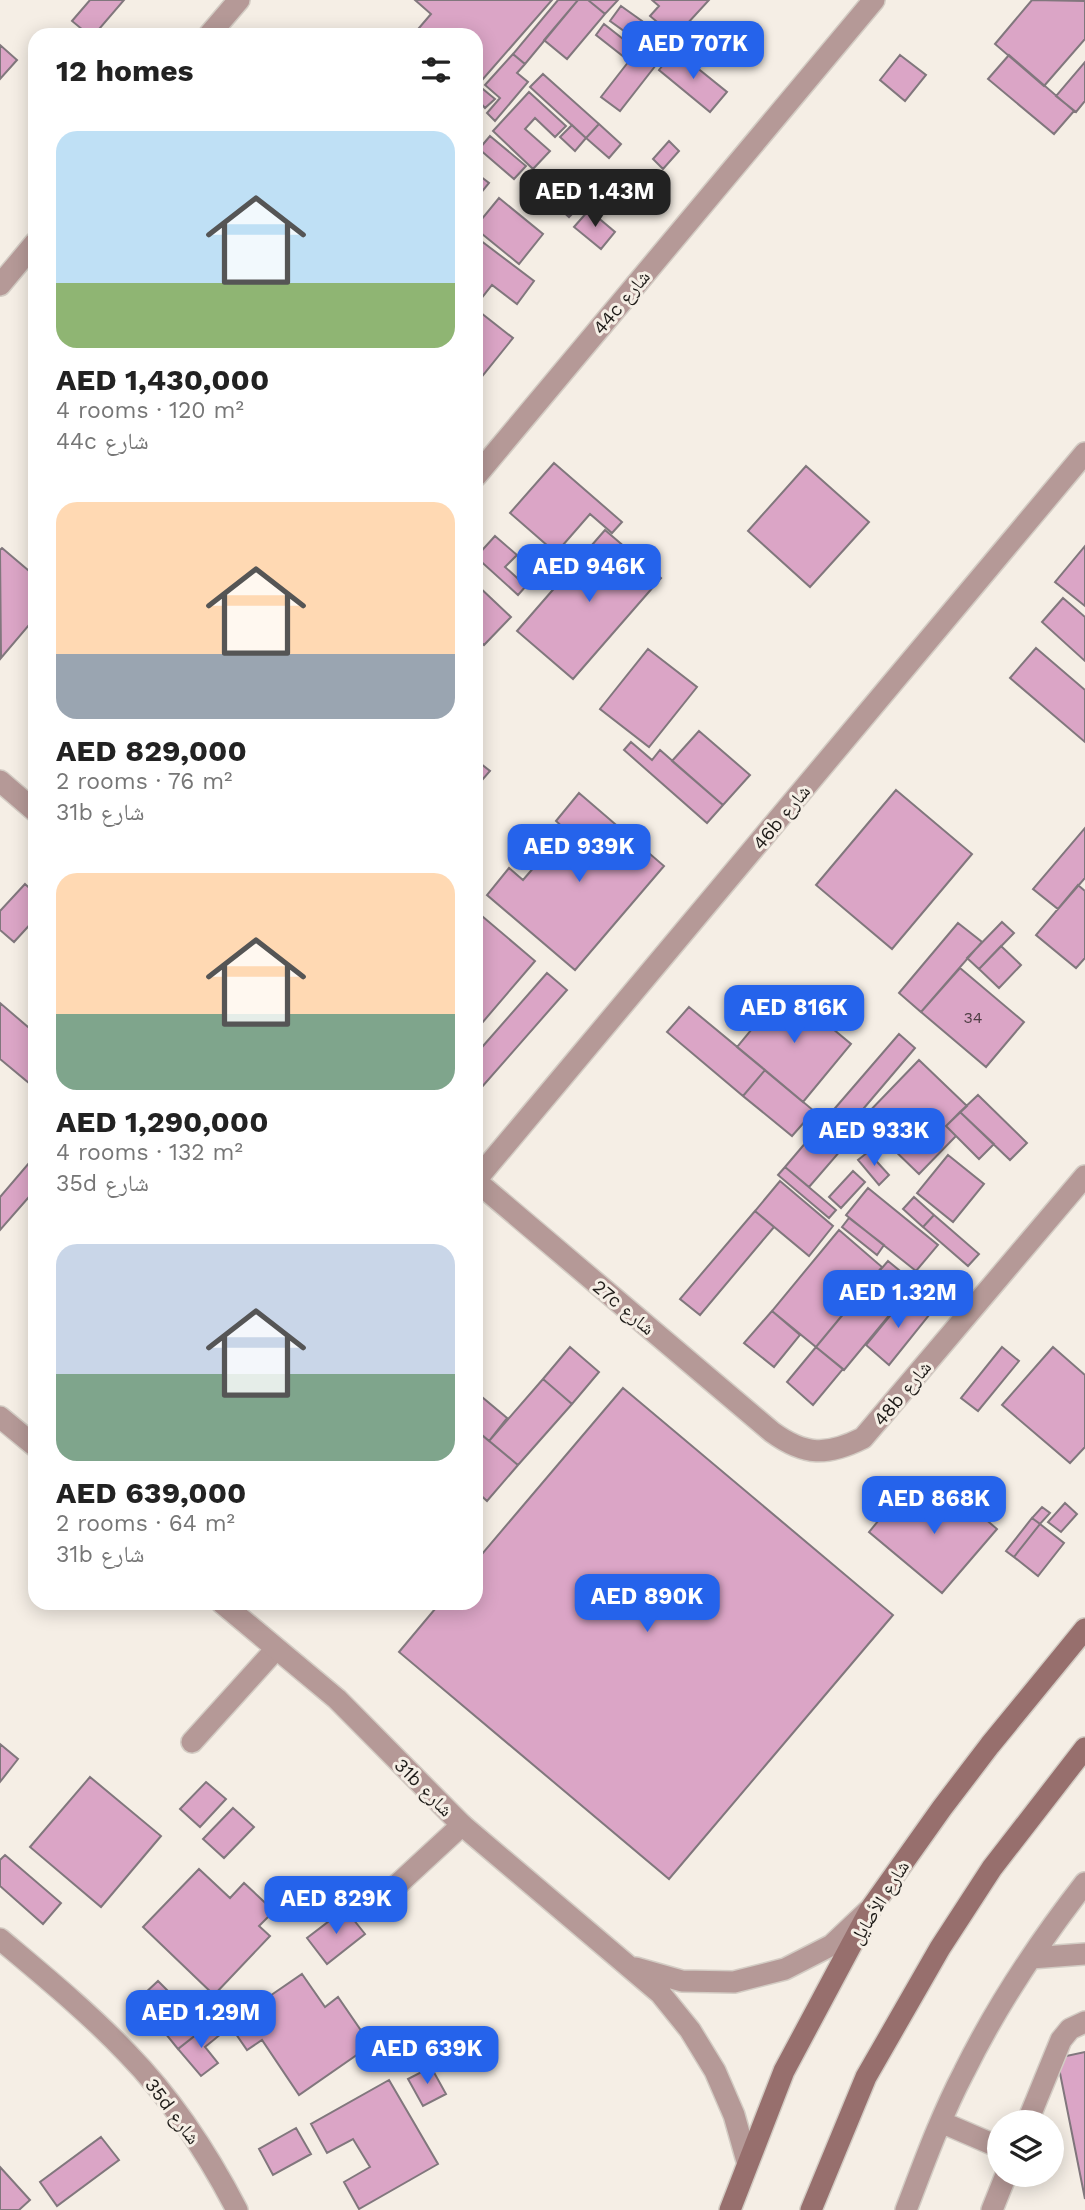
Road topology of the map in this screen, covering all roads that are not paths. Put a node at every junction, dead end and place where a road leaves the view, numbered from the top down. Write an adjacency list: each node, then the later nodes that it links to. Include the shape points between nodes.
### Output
1 (239, 0): 3 (street)
2 (874, 0): 7 (street, 44c شارع)
3 (215, 28)
4 (28, 251): 5 (street)
5 (0, 285)
6 (1085, 453): 10 (street, 46b شارع)
7 (483, 468)
8 (0, 781): 9 (street)
9 (28, 805)
10 (483, 1173)
11 (1085, 1176): 14 (street, 48b شارع, via 863,1438 840,1450 815,1452 790,1445)
12 (483, 1187): 14 (street, 27c شارع)
13 (0, 1417): 15 (street)
14 (772, 1432)
15 (28, 1440)
16 (230, 1610): 18 (street, 31b شارع)
17 (1085, 1629): 23 (main road, شارع الأصايل, via 990,1745)
18 (276, 1648): 19 (street); 21 (street, 31b شارع, via 337,1699)
19 (192, 1742)
20 (1085, 1748): 37 (main road, via 992,1868 940,1948 866,2077)
21 (462, 1825): 24 (street); 28 (street, 31b شارع)
22 (1085, 1883): 27 (street)
23 (871, 1908): 28 (street, 31b شارع, via 832,1945 785,1969 734,1982 682,1981); 33 (main road, شارع الأصايل, via 784,2071)
24 (370, 1910)
25 (0, 1939): 35 (street, 35d شارع, via 129,2054 177,2113)
26 (1085, 1954): 27 (street)
27 (1031, 1958): 31 (street, via 964,2072)
28 (630, 1966): 33 (street, 31b شارع, via 660,1993 709,2061 734,2115)
29 (1085, 2022): 30 (street, via 1061,2040)
30 (1032, 2110)
31 (941, 2122): 32 (street); 38 (street)
32 (987, 2142)
33 (747, 2161): 36 (main road, شارع الأصايل)
34 (1001, 2187): 39 (street)
35 (237, 2210)
36 (730, 2210)
37 (811, 2210)
38 (906, 2210)
39 (992, 2210)

